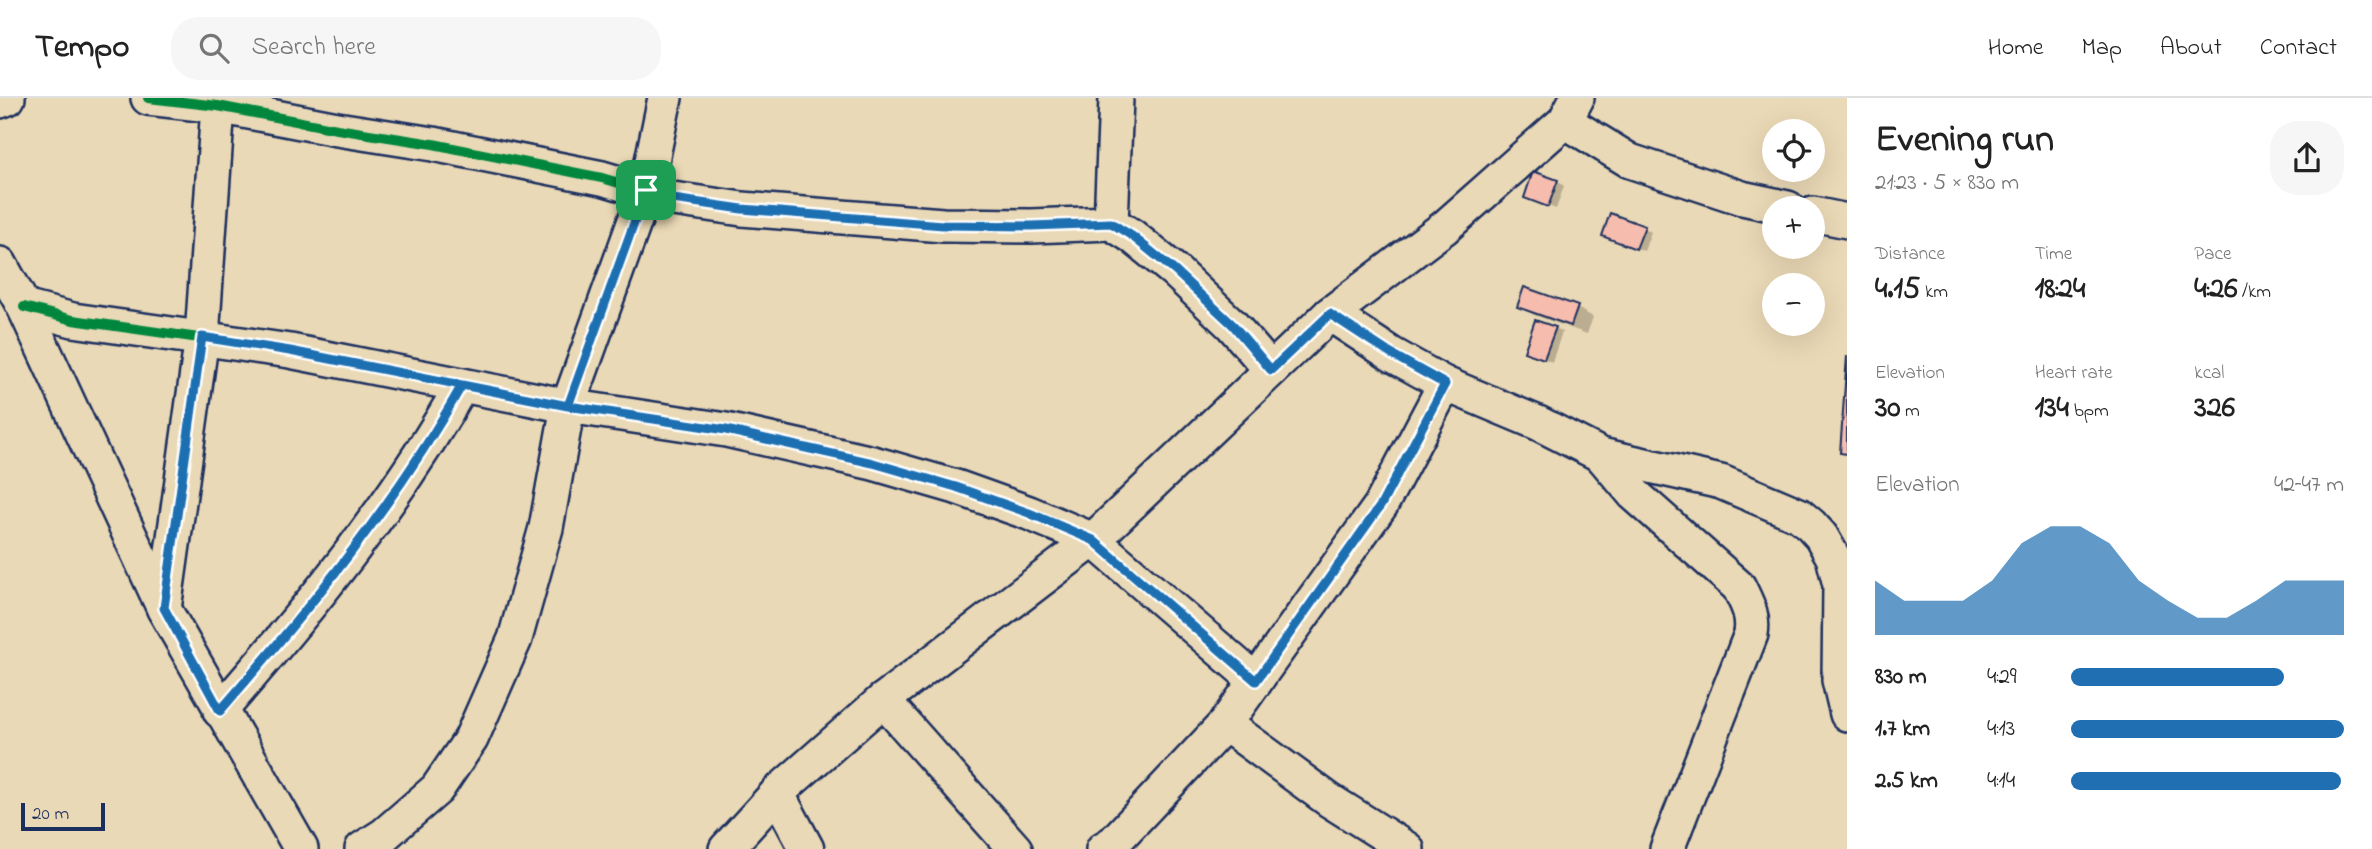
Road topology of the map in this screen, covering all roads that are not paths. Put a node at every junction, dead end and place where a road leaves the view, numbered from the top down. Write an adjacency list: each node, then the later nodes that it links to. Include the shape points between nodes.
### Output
1 (8, 98): 5 (street)
2 (148, 98): 6 (street)
3 (665, 98): 8 (street)
4 (1116, 98): 12 (street)
5 (0, 101)
6 (217, 102): 8 (street); 16 (street)
7 (1571, 110): 9 (street, via 1630,161); 15 (street, via 1445,227)
8 (646, 190): 12 (street, via 673,199 742,209 943,225); 20 (street)
9 (1762, 202)
10 (1825, 216): 11 (street)
11 (1847, 221)
12 (1111, 223): 17 (street, via 1175,271 1233,325)
13 (0, 264): 14 (street)
14 (24, 307): 16 (street, via 73,320); 24 (street)
15 (1330, 314): 17 (street); 18 (street)
16 (202, 337): 19 (street); 24 (street)
17 (1271, 370): 22 (street)
18 (1445, 384): 21 (street); 25 (street, via 1381,505)
19 (462, 385): 20 (street); 27 (street, via 404,480 313,602)
20 (568, 406): 22 (street, via 726,430 873,463 956,487); 32 (street, via 546,528 515,639 471,739 437,789)
21 (1601, 455): 23 (street, via 1721,482 1811,524); 38 (street, via 1634,494 1739,587 1753,621)
22 (1093, 540): 25 (street); 26 (street)
23 (1840, 557): 28 (street, via 1839,680)
24 (164, 608): 27 (street)
25 (1256, 681): 29 (street)
26 (883, 701): 30 (street); 35 (street)
27 (220, 711): 31 (street)
28 (1847, 714)
29 (1226, 724): 36 (street); 37 (street, via 1329,800)
30 (777, 793): 33 (street); 34 (street)
31 (301, 849)
32 (362, 849)
33 (726, 849)
34 (807, 849)
35 (1015, 849)
36 (1103, 849)
37 (1407, 849)
38 (1667, 849)

